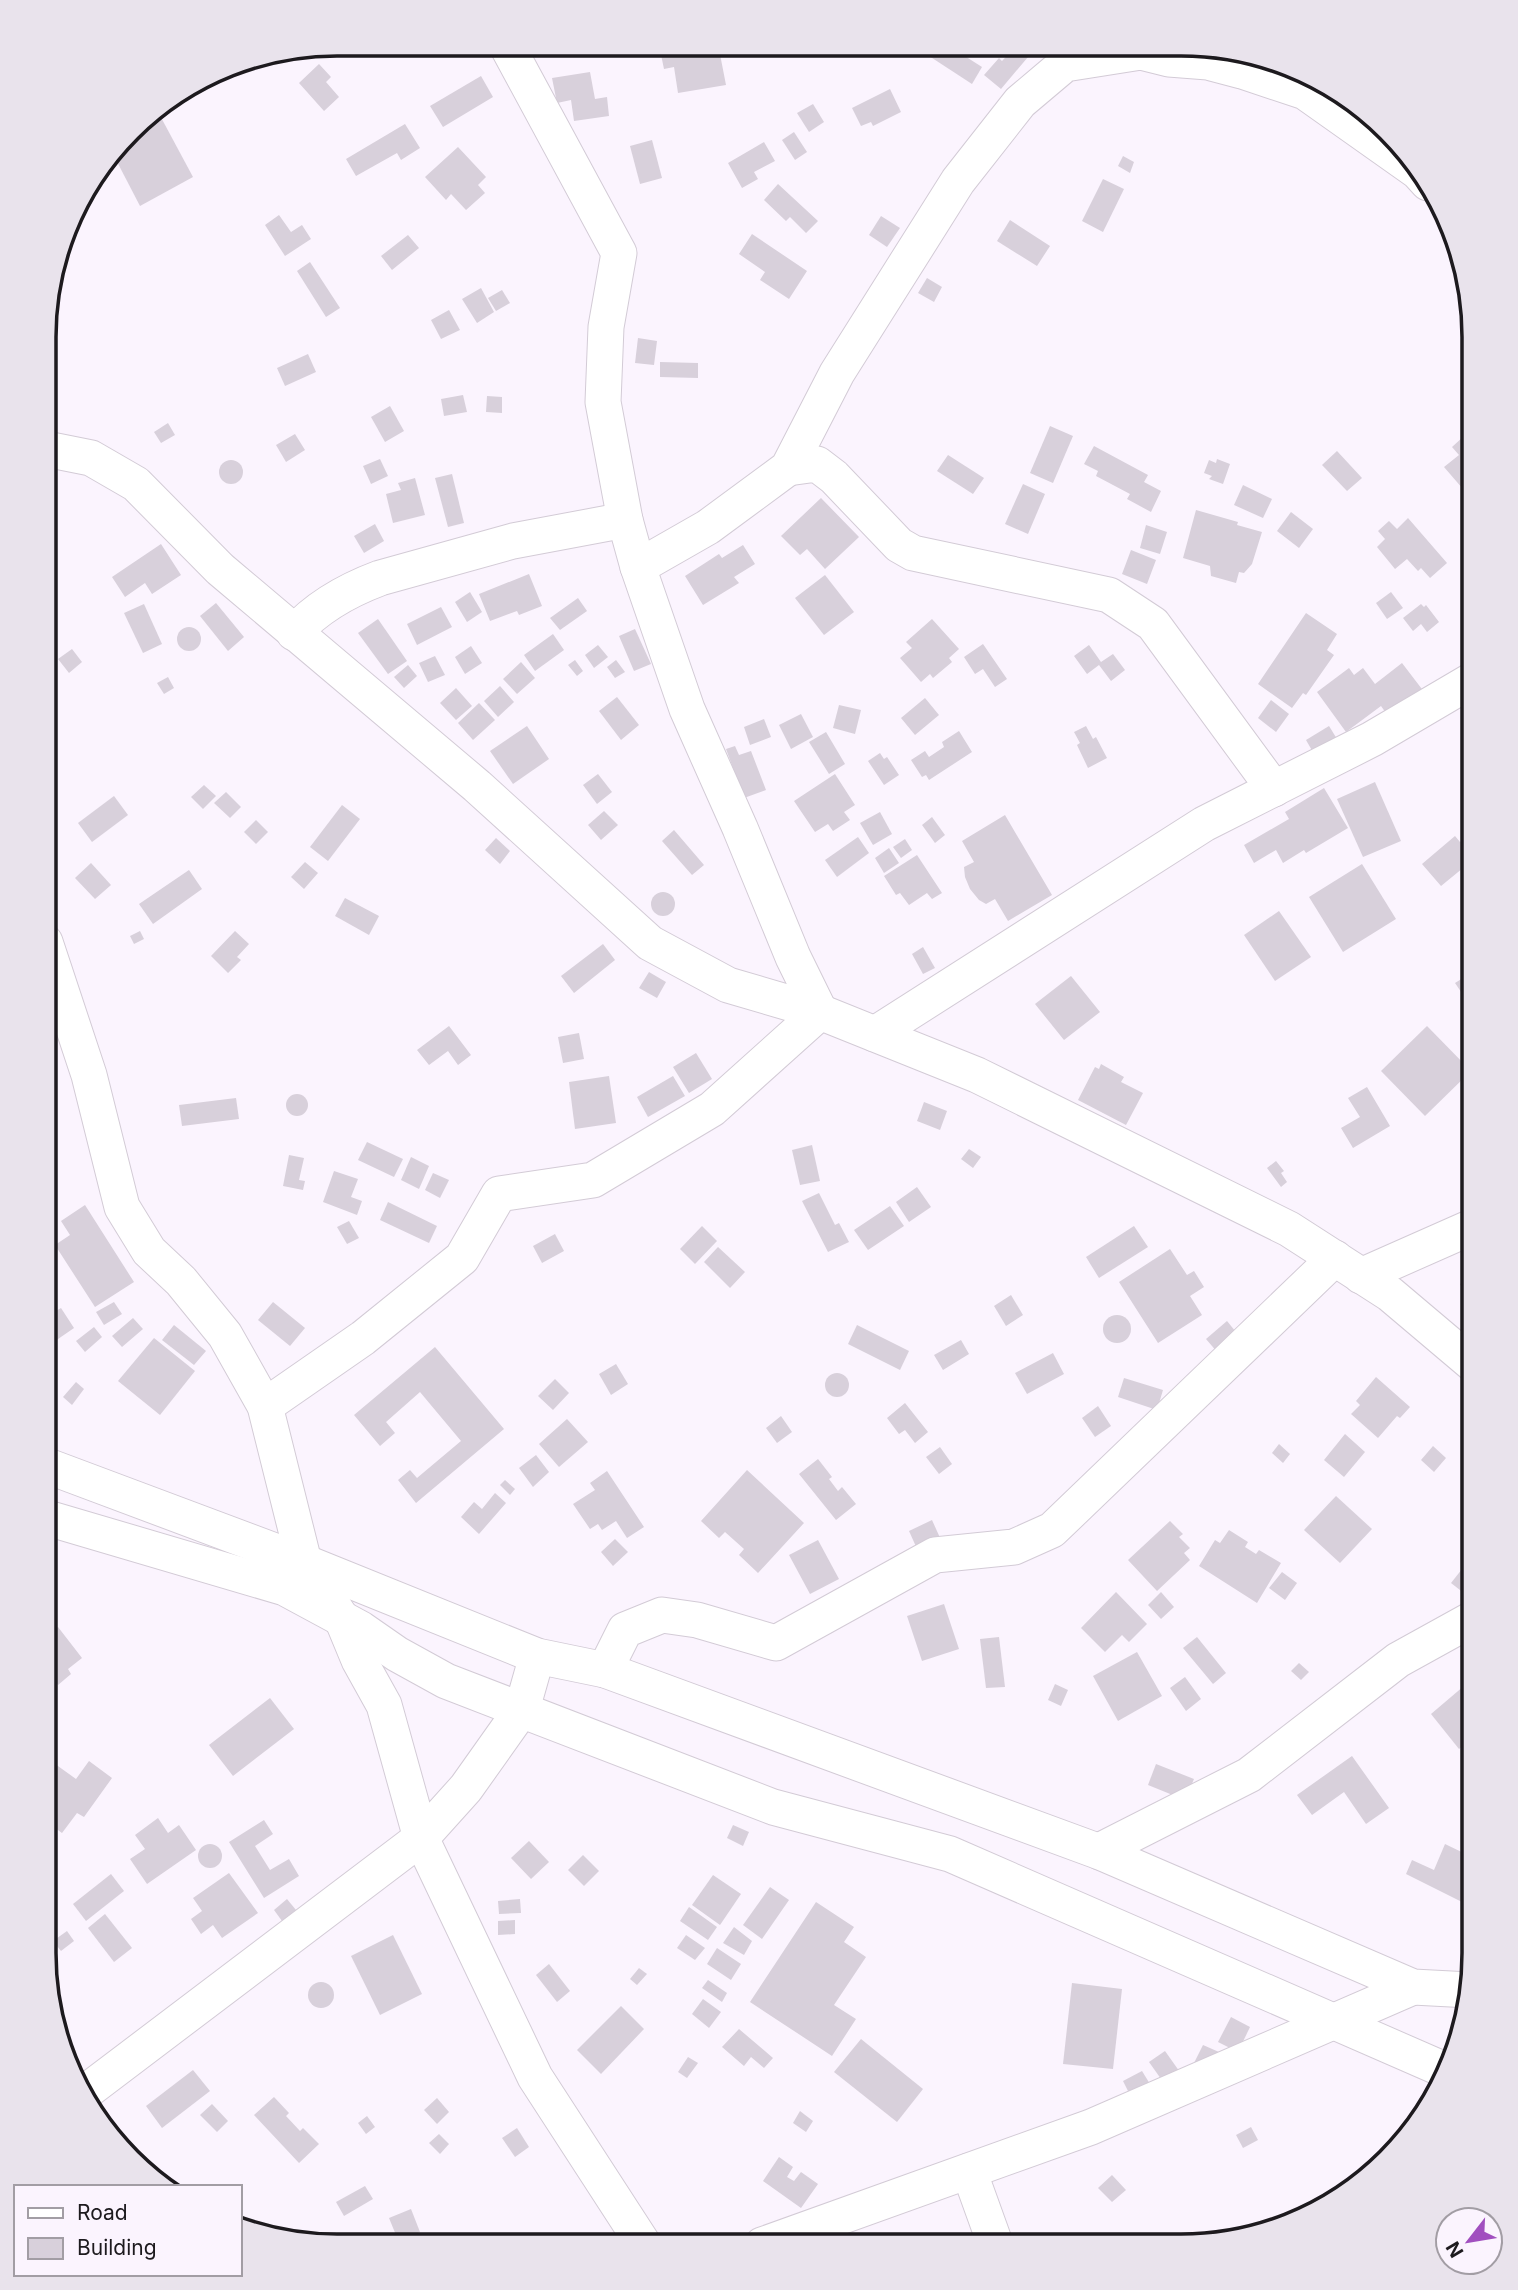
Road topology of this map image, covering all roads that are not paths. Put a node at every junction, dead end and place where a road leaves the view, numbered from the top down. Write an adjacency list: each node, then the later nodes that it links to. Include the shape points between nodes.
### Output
1 (512, 56): 7 (street, via 618,253 606,327 603,402)
2 (1116, 56): 6 (street, via 1065,64 1020,102 958,181 837,373)
3 (1157, 56): 4 (street, via 1208,62 1304,92)
4 (1396, 156)
5 (56, 451): 9 (street, via 91,458 136,484 220,569)
6 (788, 468): 8 (street, via 708,527); 11 (street, via 817,464 913,554 1109,595 1153,624)
7 (625, 520): 8 (street); 9 (street, via 513,541 380,578 330,602)
8 (638, 567): 13 (street, via 687,709)
9 (294, 634): 13 (street, via 477,786 650,943 728,985)
10 (1462, 686): 11 (street)
11 (1274, 789): 14 (street, via 1203,824)
12 (56, 975): 18 (street, via 89,1075 122,1207 149,1251 181,1281 225,1335)
13 (820, 1012): 14 (street); 18 (street, via 712,1109 593,1180 499,1194 462,1258 363,1338)
14 (874, 1034): 16 (street, via 977,1074 1289,1228)
15 (1462, 1230): 16 (street)
16 (1348, 1267): 17 (street, via 1390,1294); 25 (street, via 1052,1530 1014,1548 934,1555 776,1643 662,1615 625,1630)
17 (1462, 1355)
18 (265, 1406): 21 (street)
19 (56, 1469): 21 (street)
20 (56, 1521): 22 (street, via 285,1588)
21 (304, 1562): 22 (street); 24 (street)
22 (342, 1619): 26 (street, via 446,1681); 27 (street, via 384,1705)
23 (1462, 1625): 28 (street, via 1398,1660 1249,1775)
24 (537, 1656): 25 (street); 26 (street)
25 (605, 1670): 28 (street)
26 (522, 1709): 27 (street, via 466,1788); 31 (street, via 774,1808 950,1854)
27 (421, 1838): 33 (street); 35 (street, via 535,2077)
28 (1100, 1852): 29 (street)
29 (1413, 1987): 30 (street); 31 (street)
30 (1460, 1989)
31 (1332, 2021): 32 (street); 34 (street, via 1091,2127)
32 (1438, 2067)
33 (91, 2088)
34 (969, 2171): 36 (street); 37 (street)
35 (638, 2234)
36 (793, 2234)
37 (992, 2234)

